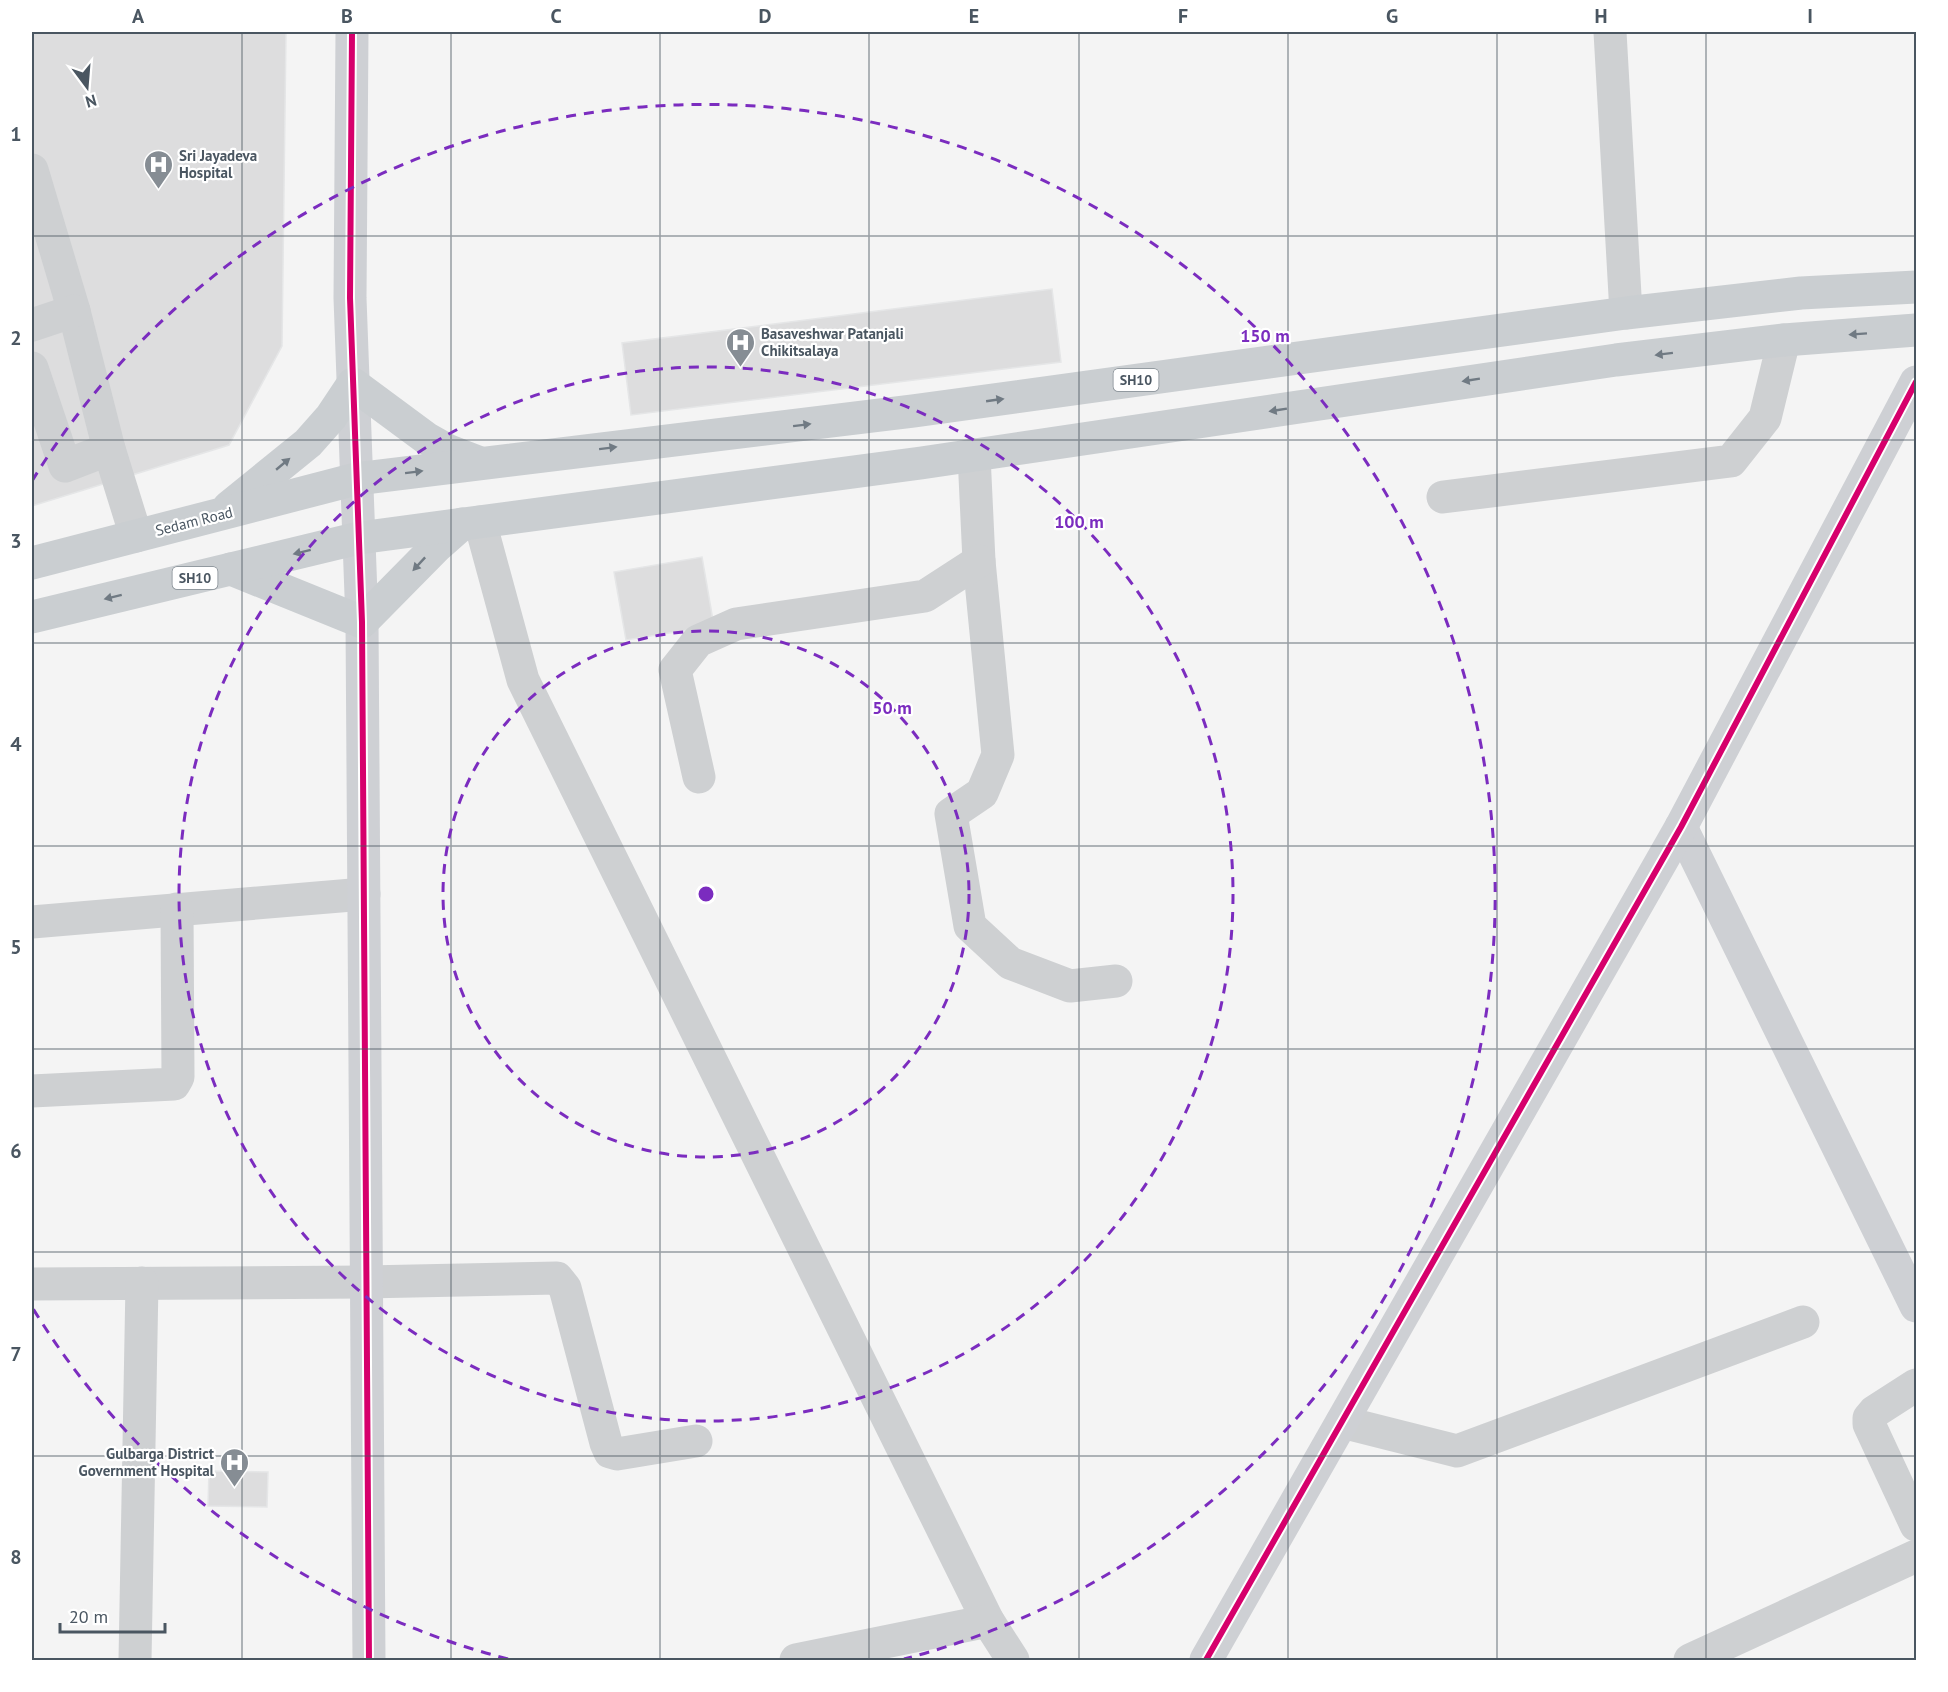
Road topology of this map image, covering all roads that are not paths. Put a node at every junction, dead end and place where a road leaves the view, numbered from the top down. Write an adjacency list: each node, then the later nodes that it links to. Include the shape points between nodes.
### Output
1 (352, 32): 12 (street)
2 (1610, 32): 6 (street)
3 (32, 170): 5 (street)
4 (1917, 287): 6 (main road, SH10, via 1801,293)
5 (74, 311): 7 (street); 13 (street)
6 (1626, 313): 15 (main road, SH10, one-way to 6, via 913,411)
7 (32, 325)
8 (1917, 330): 9 (main road, SH10, one-way to 9)
9 (1784, 340): 14 (main road, SH10, one-way to 14, via 1522,373); 17 (street, via 1765,418 1731,461)
10 (32, 368): 13 (street, via 65,466)
11 (1917, 382): 28 (street)
12 (353, 384): 15 (main road, via 426,438); 16 (street); 18 (main road, one-way to 12, via 308,443)
13 (109, 449): 20 (street)
14 (974, 455): 19 (main road, SH10); 22 (street)
15 (482, 464): 16 (main road, SH10, one-way to 15)
16 (356, 479): 18 (main road, Sedam Road / SH10); 21 (street)
17 (1443, 497)
18 (221, 514): 20 (main road, Sedam Road / SH10)
19 (471, 523): 21 (main road, SH10); 26 (main road, one-way to 26, via 436,547); 44 (street, via 523,680)
20 (136, 536): 23 (main road, Sedam Road / SH10)
21 (359, 538): 24 (main road, SH10, one-way to 24); 26 (street)
22 (979, 561): 27 (street, via 925,596 736,624 698,641 675,670); 32 (street, via 998,755 982,793 951,813 970,926 1010,963 1070,986)
23 (32, 563)
24 (231, 569): 25 (main road, SH10, one-way to 25); 26 (main road)
25 (32, 617)
26 (362, 622): 29 (street)
27 (699, 777)
28 (1681, 827): 37 (street); 40 (street)
29 (364, 894): 30 (street); 34 (street)
30 (177, 909): 31 (street); 33 (street, via 178,1077 174,1084)
31 (32, 921)
32 (1116, 981)
33 (32, 1091)
34 (365, 1282): 35 (street); 41 (street, via 557,1278 565,1288 610,1452); 46 (street)
35 (142, 1283): 36 (street); 45 (street)
36 (32, 1284)
37 (1917, 1306)
38 (1803, 1322): 40 (street, via 1457,1451)
39 (1917, 1385): 42 (street, via 1869,1418)
40 (1342, 1422): 49 (street)
41 (696, 1441)
42 (1917, 1525)
43 (1917, 1556): 50 (street)
44 (988, 1621): 47 (street); 48 (street)
45 (135, 1660)
46 (369, 1660)
47 (796, 1660)
48 (1013, 1660)
49 (1206, 1660)
50 (1690, 1660)

